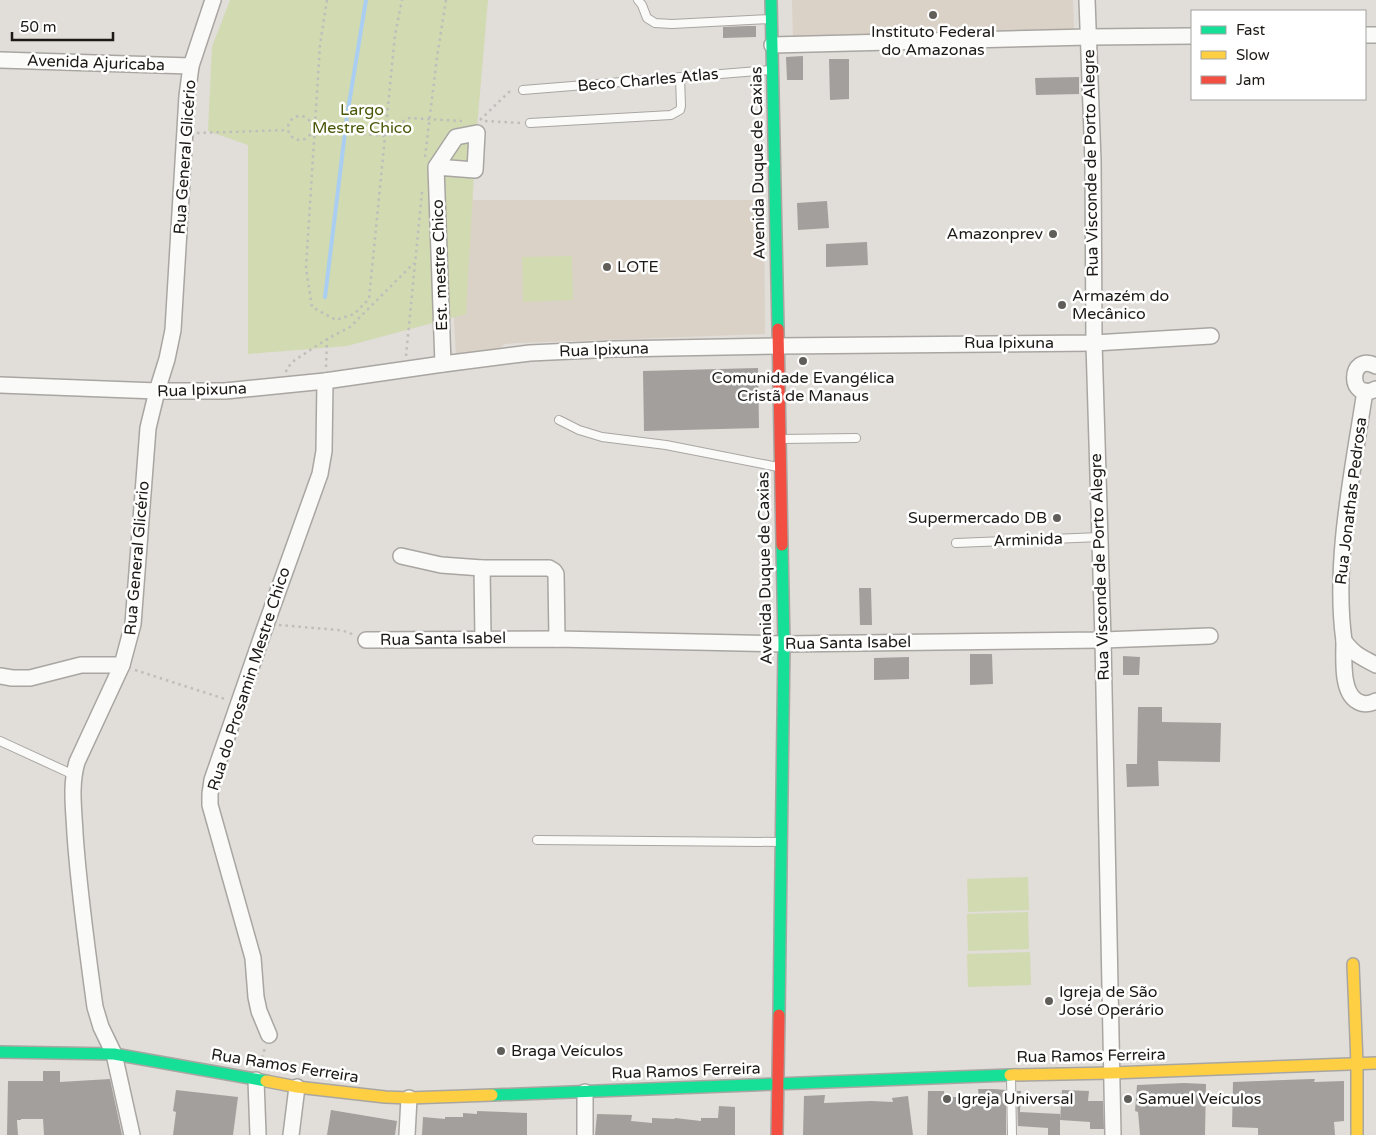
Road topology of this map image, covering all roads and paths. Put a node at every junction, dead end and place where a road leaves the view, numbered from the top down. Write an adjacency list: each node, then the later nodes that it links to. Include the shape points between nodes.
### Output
1 (213, 0): 12 (street, Rua General Glicério)
2 (327, 0): 20 (path, via 320,45)
3 (402, 0): 20 (path, via 395,35 369,299 354,314 336,320 312,307 306,268)
4 (638, 0): 7 (lane, via 648,18 655,23)
5 (771, 0): 7 (main road, Avenida Duque de Caxias)
6 (1088, 0): 9 (street, Rua Visconde de Porto Alegre)
7 (772, 19): 10 (main road, Avenida Duque de Caxias)
8 (1191, 36): 9 (street)
9 (1089, 37): 10 (street); 27 (street, Rua Visconde de Porto Alegre)
10 (772, 45): 13 (main road, Avenida Duque de Caxias)
11 (0, 60): 12 (street, Avenida Ajuricaba)
12 (192, 66): 21 (street, Rua General Glicério)
13 (773, 70): 14 (lane, Beco Charles Atlas); 28 (main road, Avenida Duque de Caxias)
14 (680, 77): 15 (lane, Beco Charles Atlas); 17 (lane, via 681,106 671,115)
15 (523, 90): 16 (path, via 509,92)
16 (479, 121)
17 (530, 124)
18 (311, 129): 19 (path, via 306,139 298,140); 19 (path, via 308,120 302,116 294,118); 20 (path)
19 (288, 130): 21 (path)
20 (316, 130): 22 (path)
21 (185, 133): 35 (street, Rua General Glicério, via 173,330)
22 (382, 136)
23 (436, 167): 30 (street, Est. mestre Chico)
24 (415, 262): 26 (path, via 350,328)
25 (1211, 336): 27 (street, Rua Ipixuna)
26 (327, 339): 31 (path); 32 (path, via 287,368)
27 (1094, 343): 28 (street, Rua Ipixuna); 40 (street, Rua Visconde de Porto Alegre)
28 (778, 346): 30 (street, Rua Ipixuna, via 530,353); 38 (main road, Avenida Duque de Caxias)
29 (1375, 361): 34 (street, via 1363,364 1354,374 1360,390)
30 (444, 364): 31 (street, Rua Ipixuna)
31 (325, 382): 32 (street, Rua Ipixuna); 44 (street, Rua do Prosamin Mestre Chico, via 324,451 320,474)
32 (283, 385): 35 (street, Rua Ipixuna, via 225,391)
33 (0, 386): 35 (street, Rua Ipixuna)
34 (1370, 390): 50 (street, Rua Jonathas Pedrosa, via 1347,511 1342,556 1341,622)
35 (157, 391): 52 (street, Rua General Glicério, via 148,428 133,624)
36 (559, 420): 39 (lane, via 602,437 666,445)
37 (856, 438): 38 (lane)
38 (780, 439): 39 (main road, Avenida Duque de Caxias)
39 (780, 467): 51 (main road, Avenida Duque de Caxias)
40 (1100, 537): 41 (lane, Arminida); 49 (street, Rua Visconde de Porto Alegre)
41 (956, 543)
42 (401, 556): 43 (street, via 441,565)
43 (482, 568): 46 (street); 47 (street, via 554,570 557,581)
44 (263, 633): 48 (path, via 272,635 276,624 338,630); 56 (street, Rua do Prosamin Mestre Chico)
45 (1210, 636): 49 (street, Rua Santa Isabel)
46 (483, 638): 47 (street, Rua Santa Isabel); 48 (street, Rua Santa Isabel)
47 (557, 638): 51 (street, Rua Santa Isabel)
48 (366, 640)
49 (1103, 640): 51 (street, Rua Santa Isabel); 67 (street, Rua Visconde de Porto Alegre)
50 (1344, 641): 53 (street, via 1362,659); 55 (street, Rua Jonathas Pedrosa, via 1349,694 1362,704)
51 (784, 644): 60 (main road, Avenida Duque de Caxias)
52 (122, 665): 54 (street, via 81,665 30,678); 56 (path); 58 (street, Rua General Glicério)
53 (1376, 665)
54 (0, 676)
55 (1376, 701)
56 (238, 704): 62 (street, Rua do Prosamin Mestre Chico, via 212,780 210,805 253,958 259,1011)
57 (0, 741): 58 (lane)
58 (74, 775): 64 (street, Rua General Glicério, via 72,791 78,879 95,1007)
59 (537, 840): 60 (lane)
60 (781, 842): 70 (main road, Avenida Duque de Caxias)
61 (1353, 964): 66 (main road)
62 (269, 1035): 69 (path)
63 (0, 1052): 64 (main road, Rua Ramos Ferreira)
64 (114, 1054): 69 (main road, Rua Ramos Ferreira); 74 (street, Rua General Glicério)
65 (1376, 1063): 66 (main road, Rua Ramos Ferreira)
66 (1357, 1064): 67 (main road, Rua Ramos Ferreira); 82 (main road)
67 (1111, 1073): 68 (main road, Rua Ramos Ferreira); 81 (street, Rua Visconde de Porto Alegre)
68 (1010, 1075): 70 (main road, Rua Ramos Ferreira); 80 (lane)
69 (256, 1080): 71 (main road, Rua Ramos Ferreira); 75 (street)
70 (778, 1084): 72 (main road, Rua Ramos Ferreira); 79 (main road, Avenida Duque de Caxias)
71 (297, 1088): 73 (main road, Rua Ramos Ferreira); 76 (street)
72 (585, 1092): 73 (main road, Rua Ramos Ferreira); 78 (street)
73 (409, 1098): 77 (street)
74 (132, 1135)
75 (258, 1135)
76 (291, 1135)
77 (407, 1135)
78 (585, 1135)
79 (777, 1135)
80 (1012, 1135)
81 (1113, 1135)
82 (1357, 1135)

